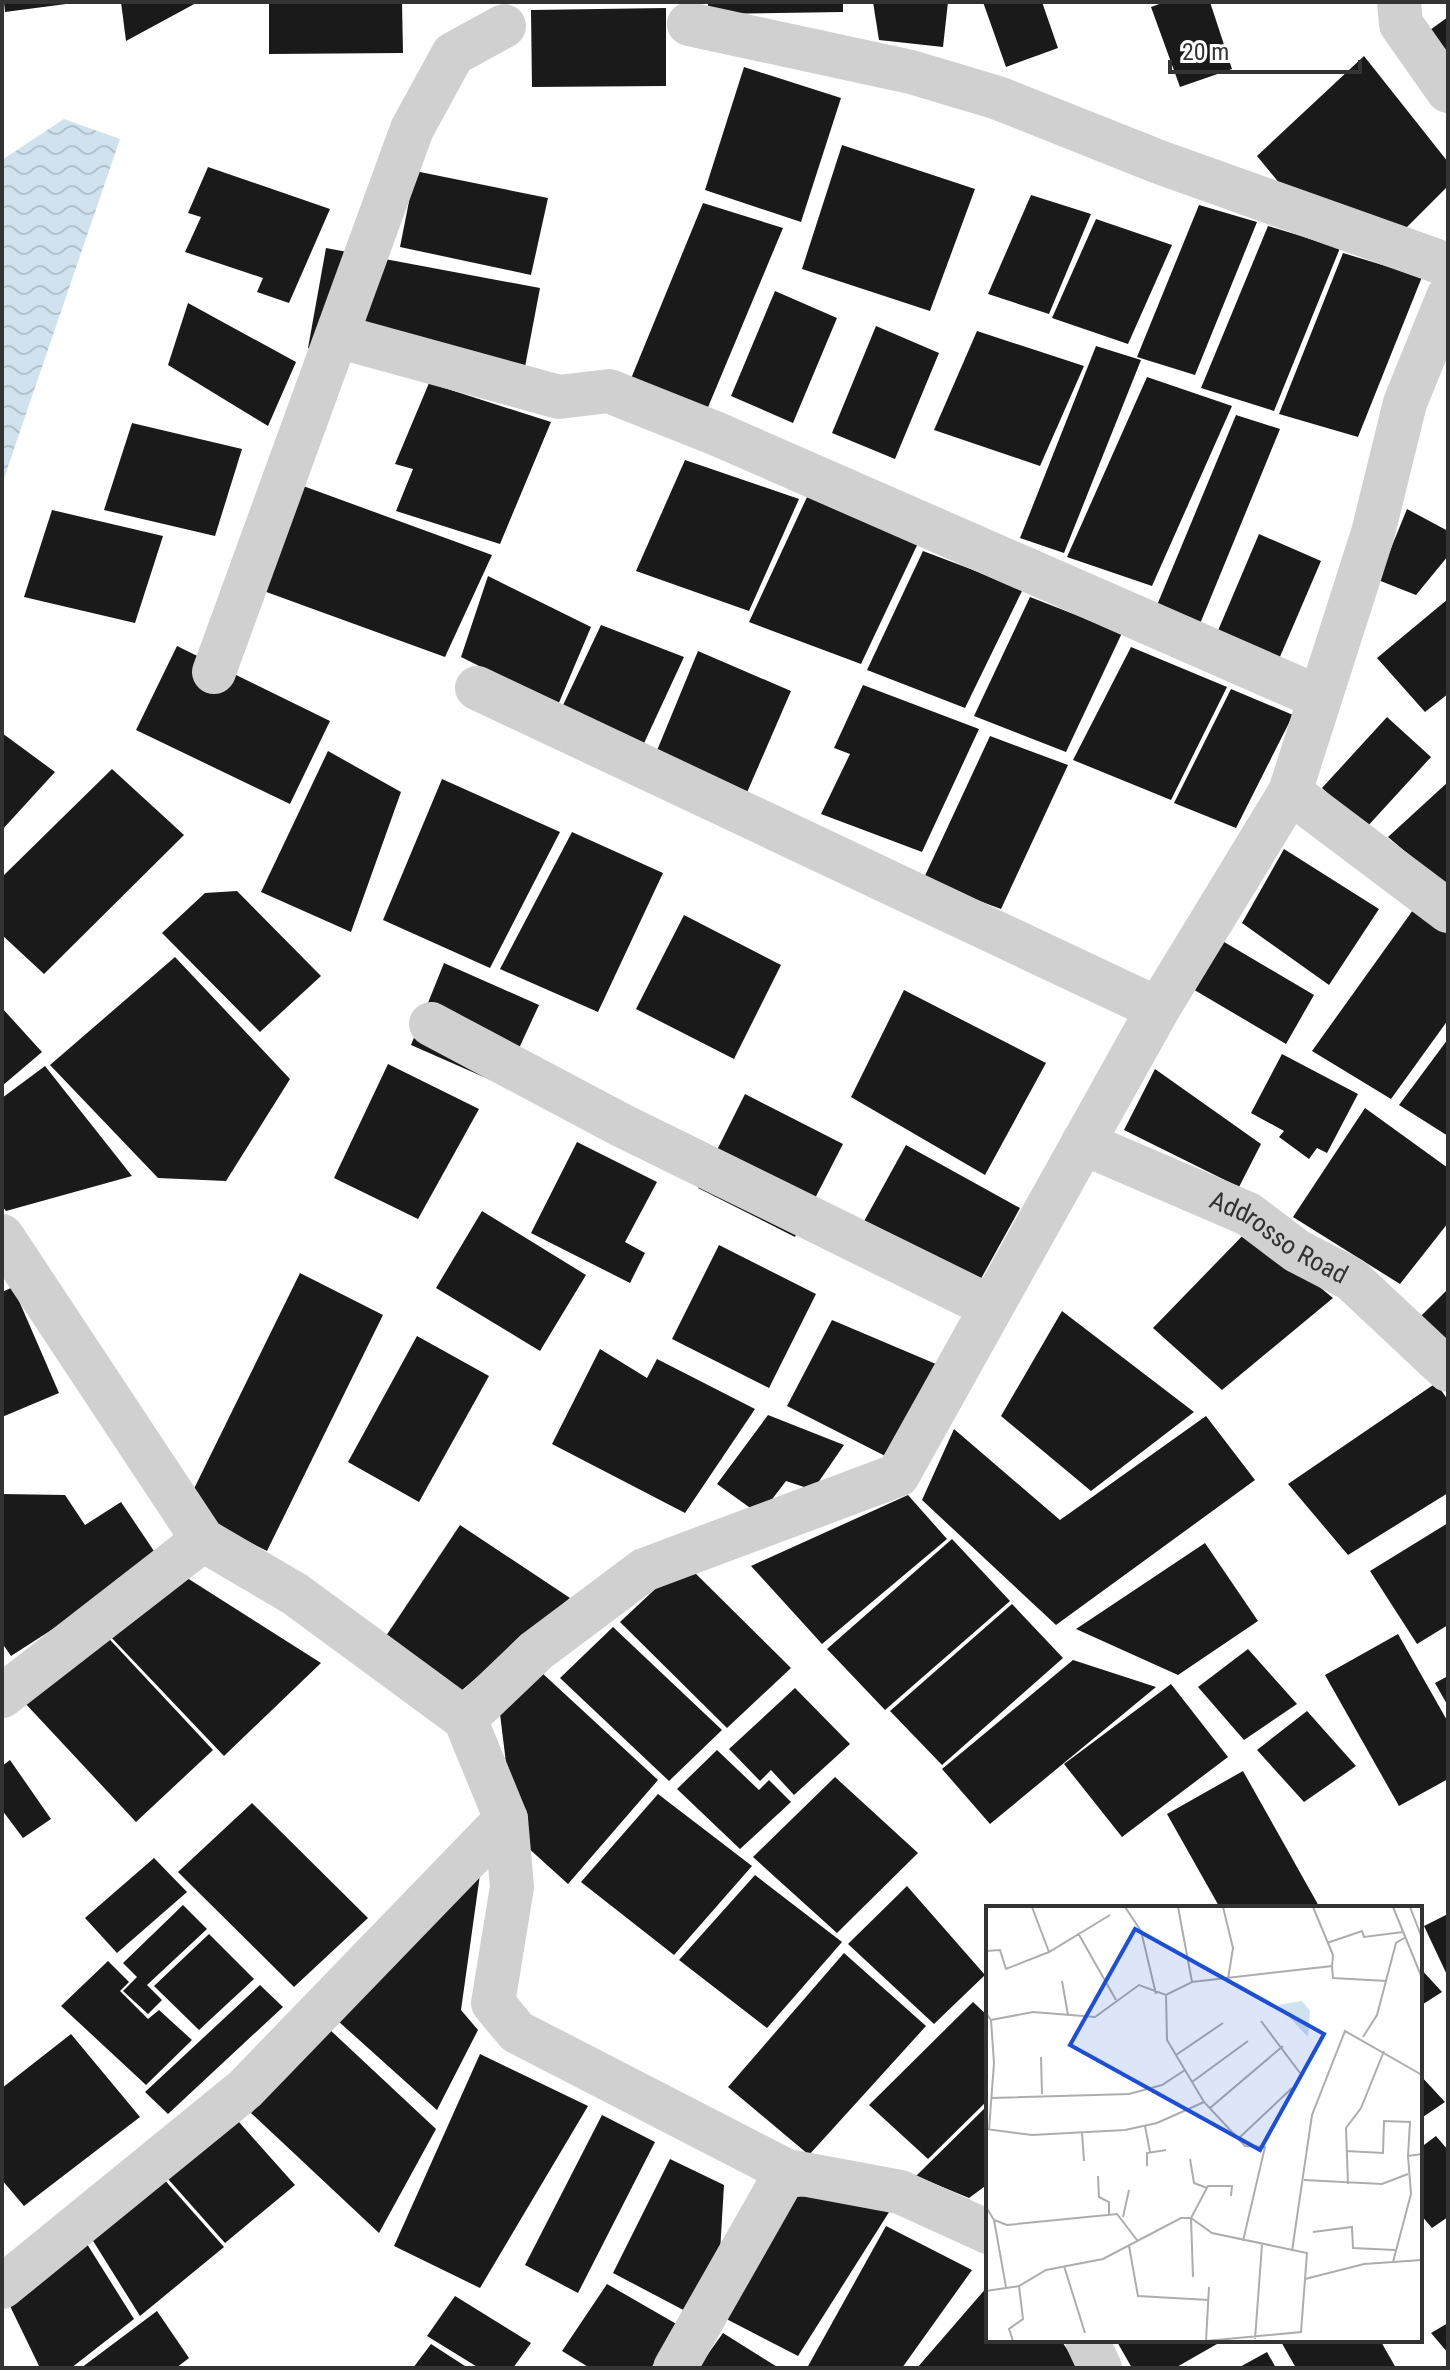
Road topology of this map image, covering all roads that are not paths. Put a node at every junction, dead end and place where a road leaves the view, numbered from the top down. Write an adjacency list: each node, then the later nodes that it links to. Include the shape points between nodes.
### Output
1 (1399, 2): 4 (street, via 1401,24)
2 (689, 24): 5 (street, via 911,72 998,98)
3 (504, 26): 7 (street, via 453,54 412,129)
4 (1448, 91)
5 (1448, 265)
6 (1448, 297): 10 (street, via 1405,403 1373,533)
7 (337, 336): 8 (street); 10 (street, via 559,397 609,391)
8 (214, 672)
9 (477, 688): 13 (street)
10 (1318, 697): 11 (street)
11 (1290, 792): 12 (street); 13 (street)
12 (1448, 911)
13 (1158, 1009): 15 (street)
14 (431, 1024): 17 (street, via 621,1125)
15 (1083, 1143): 17 (street); 18 (street, Addrosso Road, via 1248,1214 1297,1251 1351,1279)
16 (2, 1236): 19 (street)
17 (991, 1307): 21 (street, via 898,1475 644,1570 536,1651)
18 (1448, 1370)
19 (203, 1540): 20 (street); 21 (street, via 295,1594)
20 (2, 1696)
21 (465, 1719): 22 (street)
22 (506, 1819): 23 (street, via 512,1887 493,2003 517,2032); 25 (street, via 245,2089)
23 (787, 2171): 24 (street, via 900,2192); 27 (street)
24 (986, 2231)
25 (2, 2287)
26 (1088, 2342): 28 (street)
27 (675, 2368)
28 (1100, 2368)

